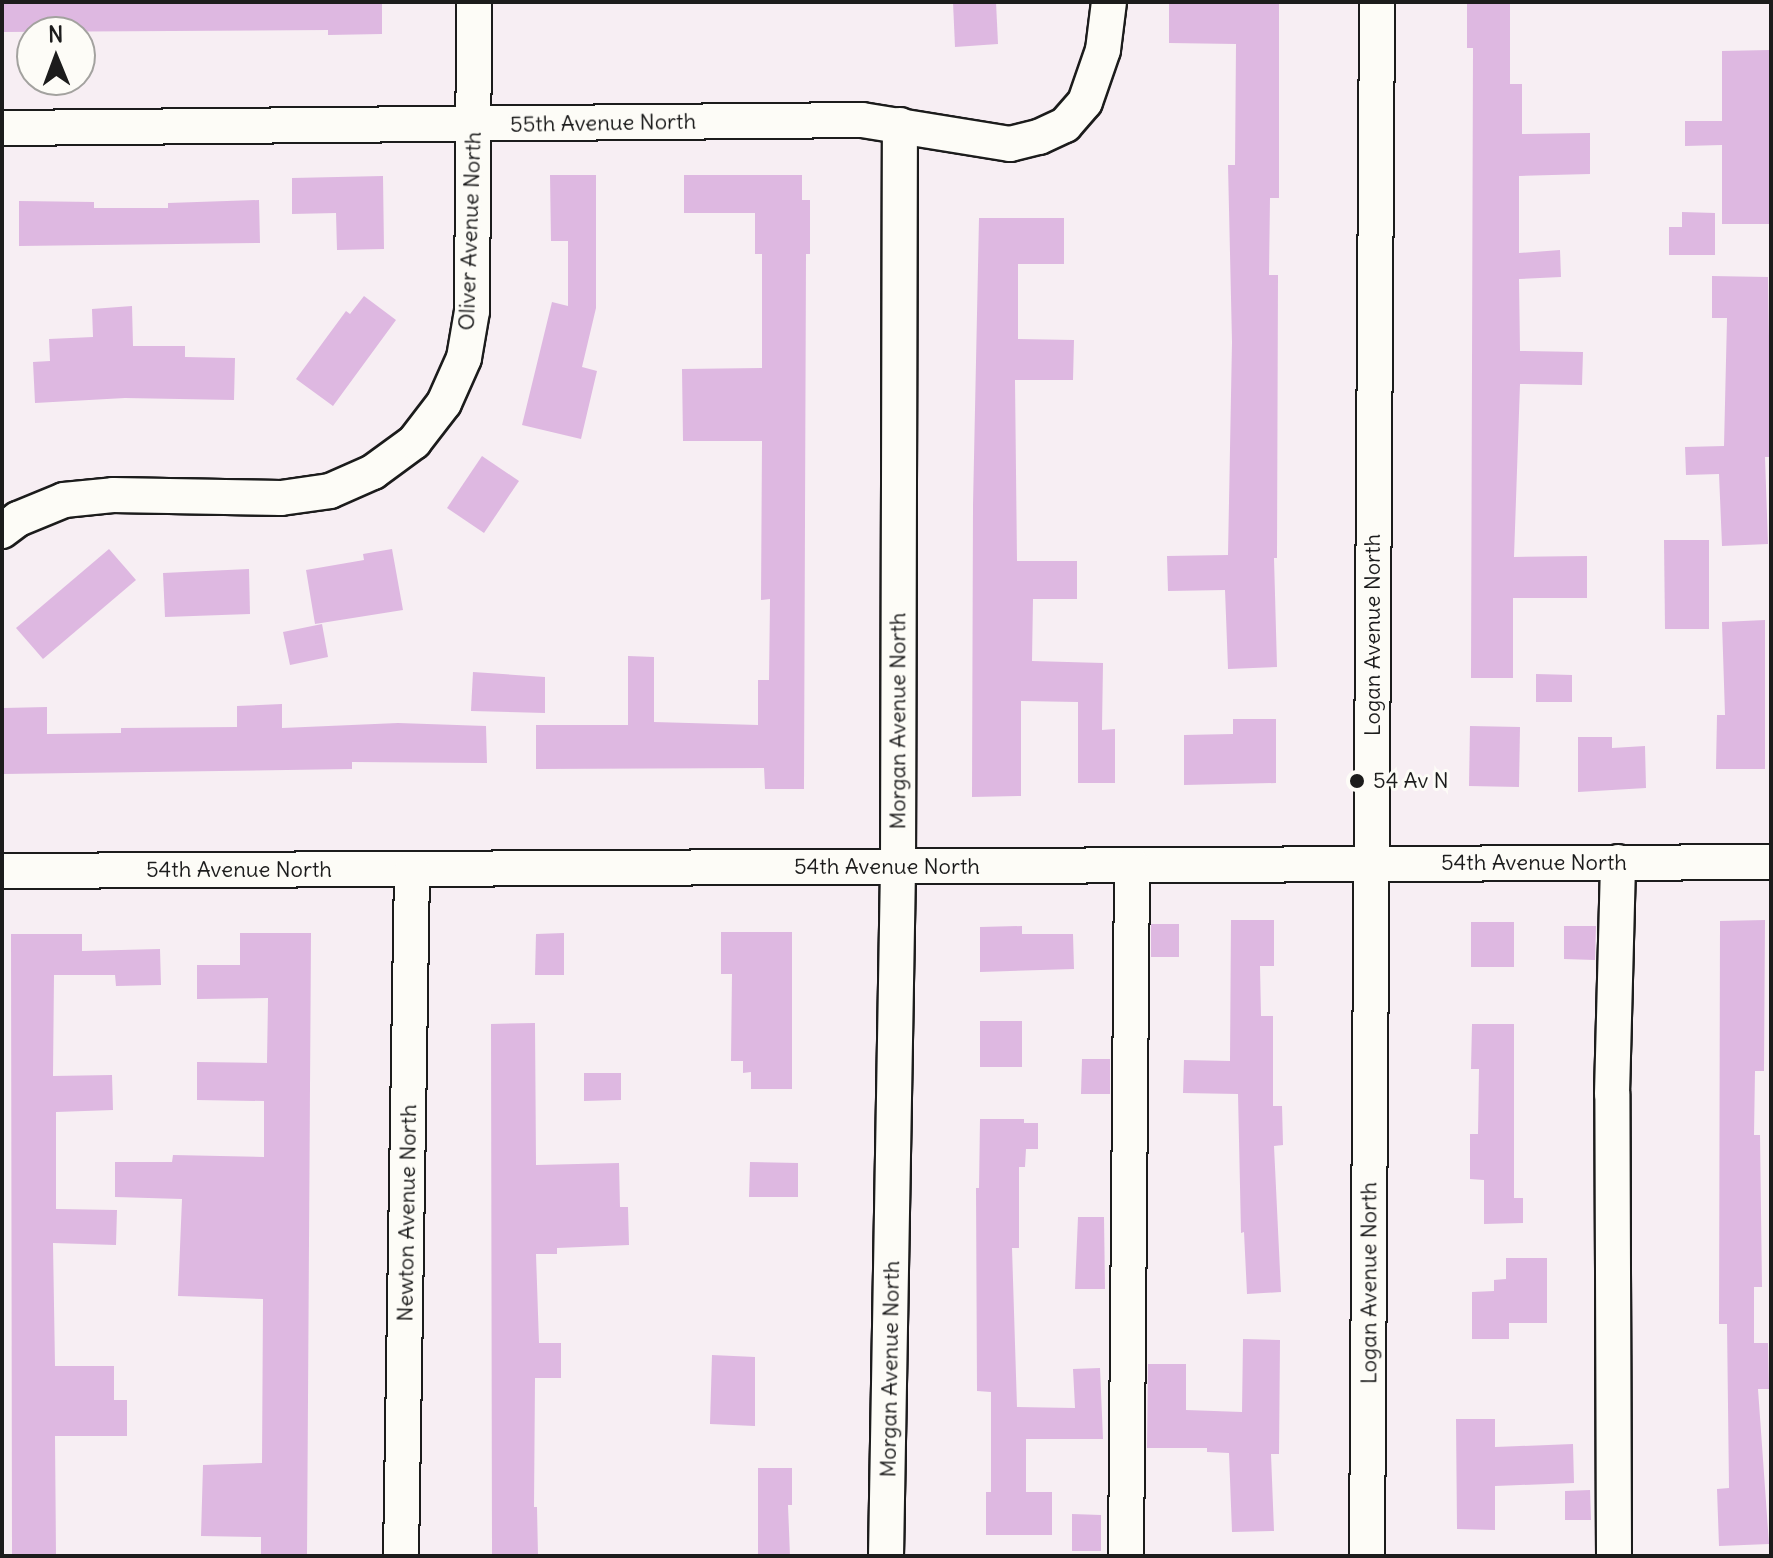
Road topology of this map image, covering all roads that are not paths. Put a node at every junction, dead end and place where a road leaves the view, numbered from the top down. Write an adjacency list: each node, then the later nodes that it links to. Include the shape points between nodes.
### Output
1 (474, 2): 4 (street, Oliver Avenue North)
2 (1109, 2): 5 (street, 55th Avenue North, via 1096,75 1085,102 1065,125 1010,144)
3 (1377, 2): 10 (street, Logan Avenue North)
4 (473, 124): 5 (street, 55th Avenue North, via 862,120); 6 (street, 55th Avenue North); 7 (street, Oliver Avenue North, via 472,311 464,358 444,403 414,442 373,472 330,491 281,498 113,495 64,500)
5 (900, 125): 12 (street, Morgan Avenue North)
6 (2, 128)
7 (2, 531)
8 (1618, 862): 9 (street, 54th Avenue North); 10 (street, 54th Avenue North); 19 (street, via 1612,1094)
9 (1771, 862)
10 (1372, 864): 11 (street, 54th Avenue North); 18 (street, Logan Avenue North)
11 (1132, 865): 12 (street, 54th Avenue North); 17 (street)
12 (898, 866): 13 (street, 54th Avenue North); 16 (street, Morgan Avenue North)
13 (412, 870): 14 (street, 54th Avenue North); 15 (street, Newton Avenue North)
14 (2, 871)
15 (401, 1556)
16 (886, 1556)
17 (1126, 1556)
18 (1367, 1556)
19 (1614, 1556)

